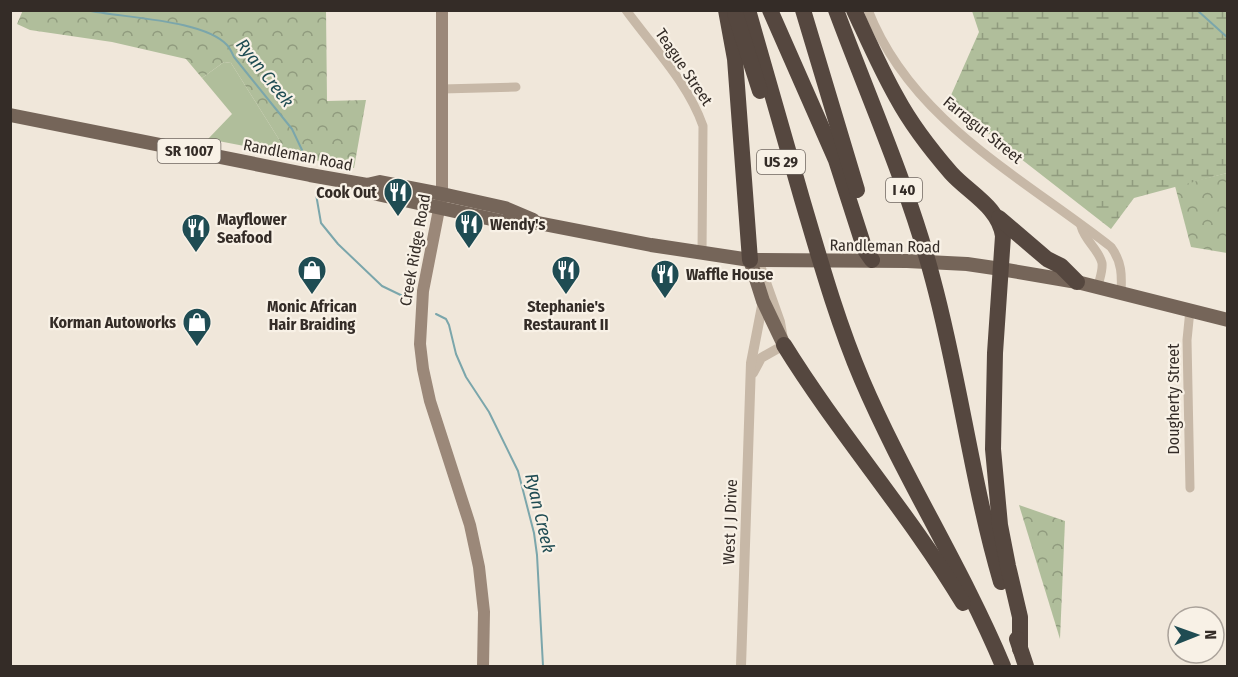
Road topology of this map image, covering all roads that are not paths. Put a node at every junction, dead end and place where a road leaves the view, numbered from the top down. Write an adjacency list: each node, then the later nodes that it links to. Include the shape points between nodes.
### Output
1 (442, 10): 12 (main road, Creek Ridge Road)
2 (626, 10): 18 (street, Teague Street, via 697,108 703,126)
3 (726, 10): 19 (highway, via 735,58)
4 (735, 10): 17 (highway, US 29, via 798,215)
5 (748, 10): 17 (highway)
6 (770, 10): 20 (highway, via 836,160 865,250)
7 (803, 10): 20 (highway, via 863,211)
8 (836, 10): 32 (highway, I 40, via 933,277 987,530)
9 (854, 10): 15 (highway, via 897,99 918,130 952,174)
10 (867, 10): 16 (street, Farragut Street, via 885,49 906,80 946,123)
11 (516, 87): 12 (street)
12 (442, 89): 14 (main road, Creek Ridge Road)
13 (10, 115): 14 (main road, Randleman Road / SR 1007, via 367,185 380,182)
14 (441, 201): 18 (main road, Randleman Road / SR 1007, via 505,208 538,223); 33 (main road, Creek Ridge Road, via 423,291 420,350 430,401 470,525 479,567 484,612)
15 (993, 212): 21 (highway, via 1002,226); 22 (highway)
16 (1081, 226): 23 (street, Farragut Street, via 1101,262); 24 (street, Farragut Street, via 1116,254 1122,270)
17 (813, 241): 31 (highway, via 863,382)
18 (702, 254): 19 (main road, Randleman Road / SR 1007)
19 (754, 260): 20 (main road, Randleman Road / SR 1007); 25 (main road, West J J Drive); 28 (street, via 780,322)
20 (872, 260): 21 (main road, Randleman Road)
21 (1001, 269): 22 (main road, Randleman Road); 32 (highway, via 993,449 1000,525 1020,616)
22 (1077, 282): 23 (main road, Randleman Road)
23 (1098, 287): 24 (main road, Randleman Road)
24 (1121, 293): 26 (main road, Randleman Road)
25 (763, 301): 28 (main road, West J J Drive); 29 (street, West J J Drive, via 752,356)
26 (1190, 310): 27 (main road, Randleman Road); 30 (street, Dougherty Street)
27 (1227, 320)
28 (784, 345): 29 (street, via 759,360); 31 (highway, via 925,542 969,613)
29 (752, 379): 34 (street, West J J Drive)
30 (1190, 488)
31 (986, 626): 35 (highway)
32 (1020, 649): 36 (highway, I 40)
33 (483, 666)
34 (741, 666)
35 (1003, 666)
36 (1026, 666)

